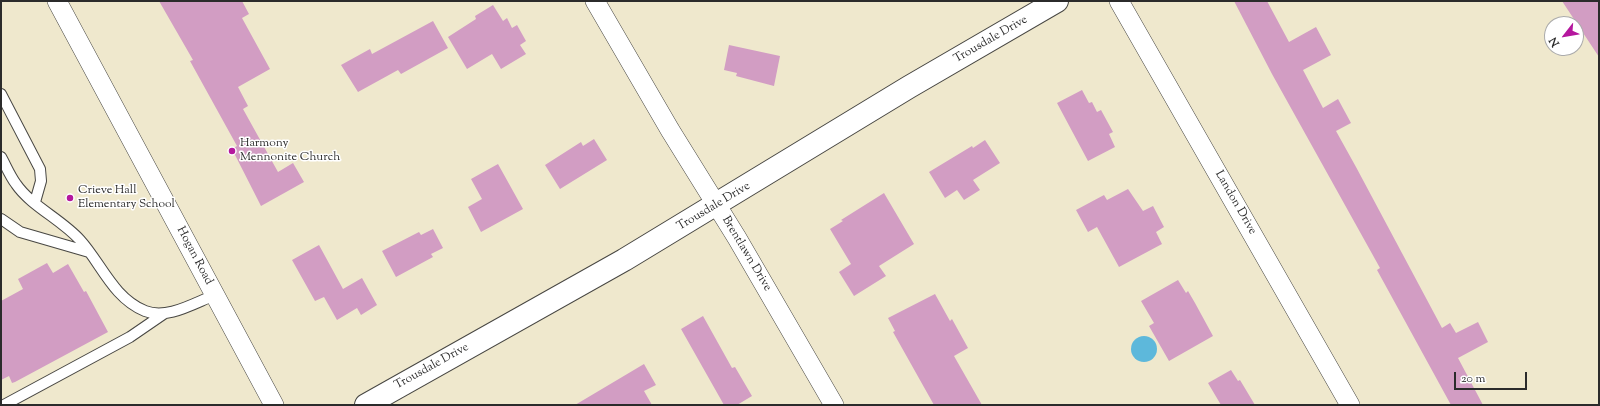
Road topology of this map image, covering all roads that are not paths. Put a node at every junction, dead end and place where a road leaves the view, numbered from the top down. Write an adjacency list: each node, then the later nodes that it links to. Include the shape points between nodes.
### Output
1 (57, 1): 11 (street, Hogan Road)
2 (595, 1): 8 (street, Brentlawn Drive)
3 (1058, 1): 8 (street, Trousdale Drive, via 902,91)
4 (1119, 1): 17 (street, Landon Drive)
5 (1, 94): 7 (lane, via 40,169 41,181)
6 (1, 157): 7 (lane, via 15,184)
7 (35, 202): 10 (lane, via 69,229)
8 (717, 205): 15 (street, Trousdale Drive); 16 (street, Brentlawn Drive)
9 (1, 219): 10 (lane, via 20,232)
10 (89, 252): 12 (lane, via 122,296 145,311)
11 (215, 295): 12 (lane); 14 (street, Hogan Road)
12 (165, 313): 13 (lane, via 130,337)
13 (4, 405)
14 (274, 405)
15 (366, 405)
16 (834, 405)
17 (1350, 405)

